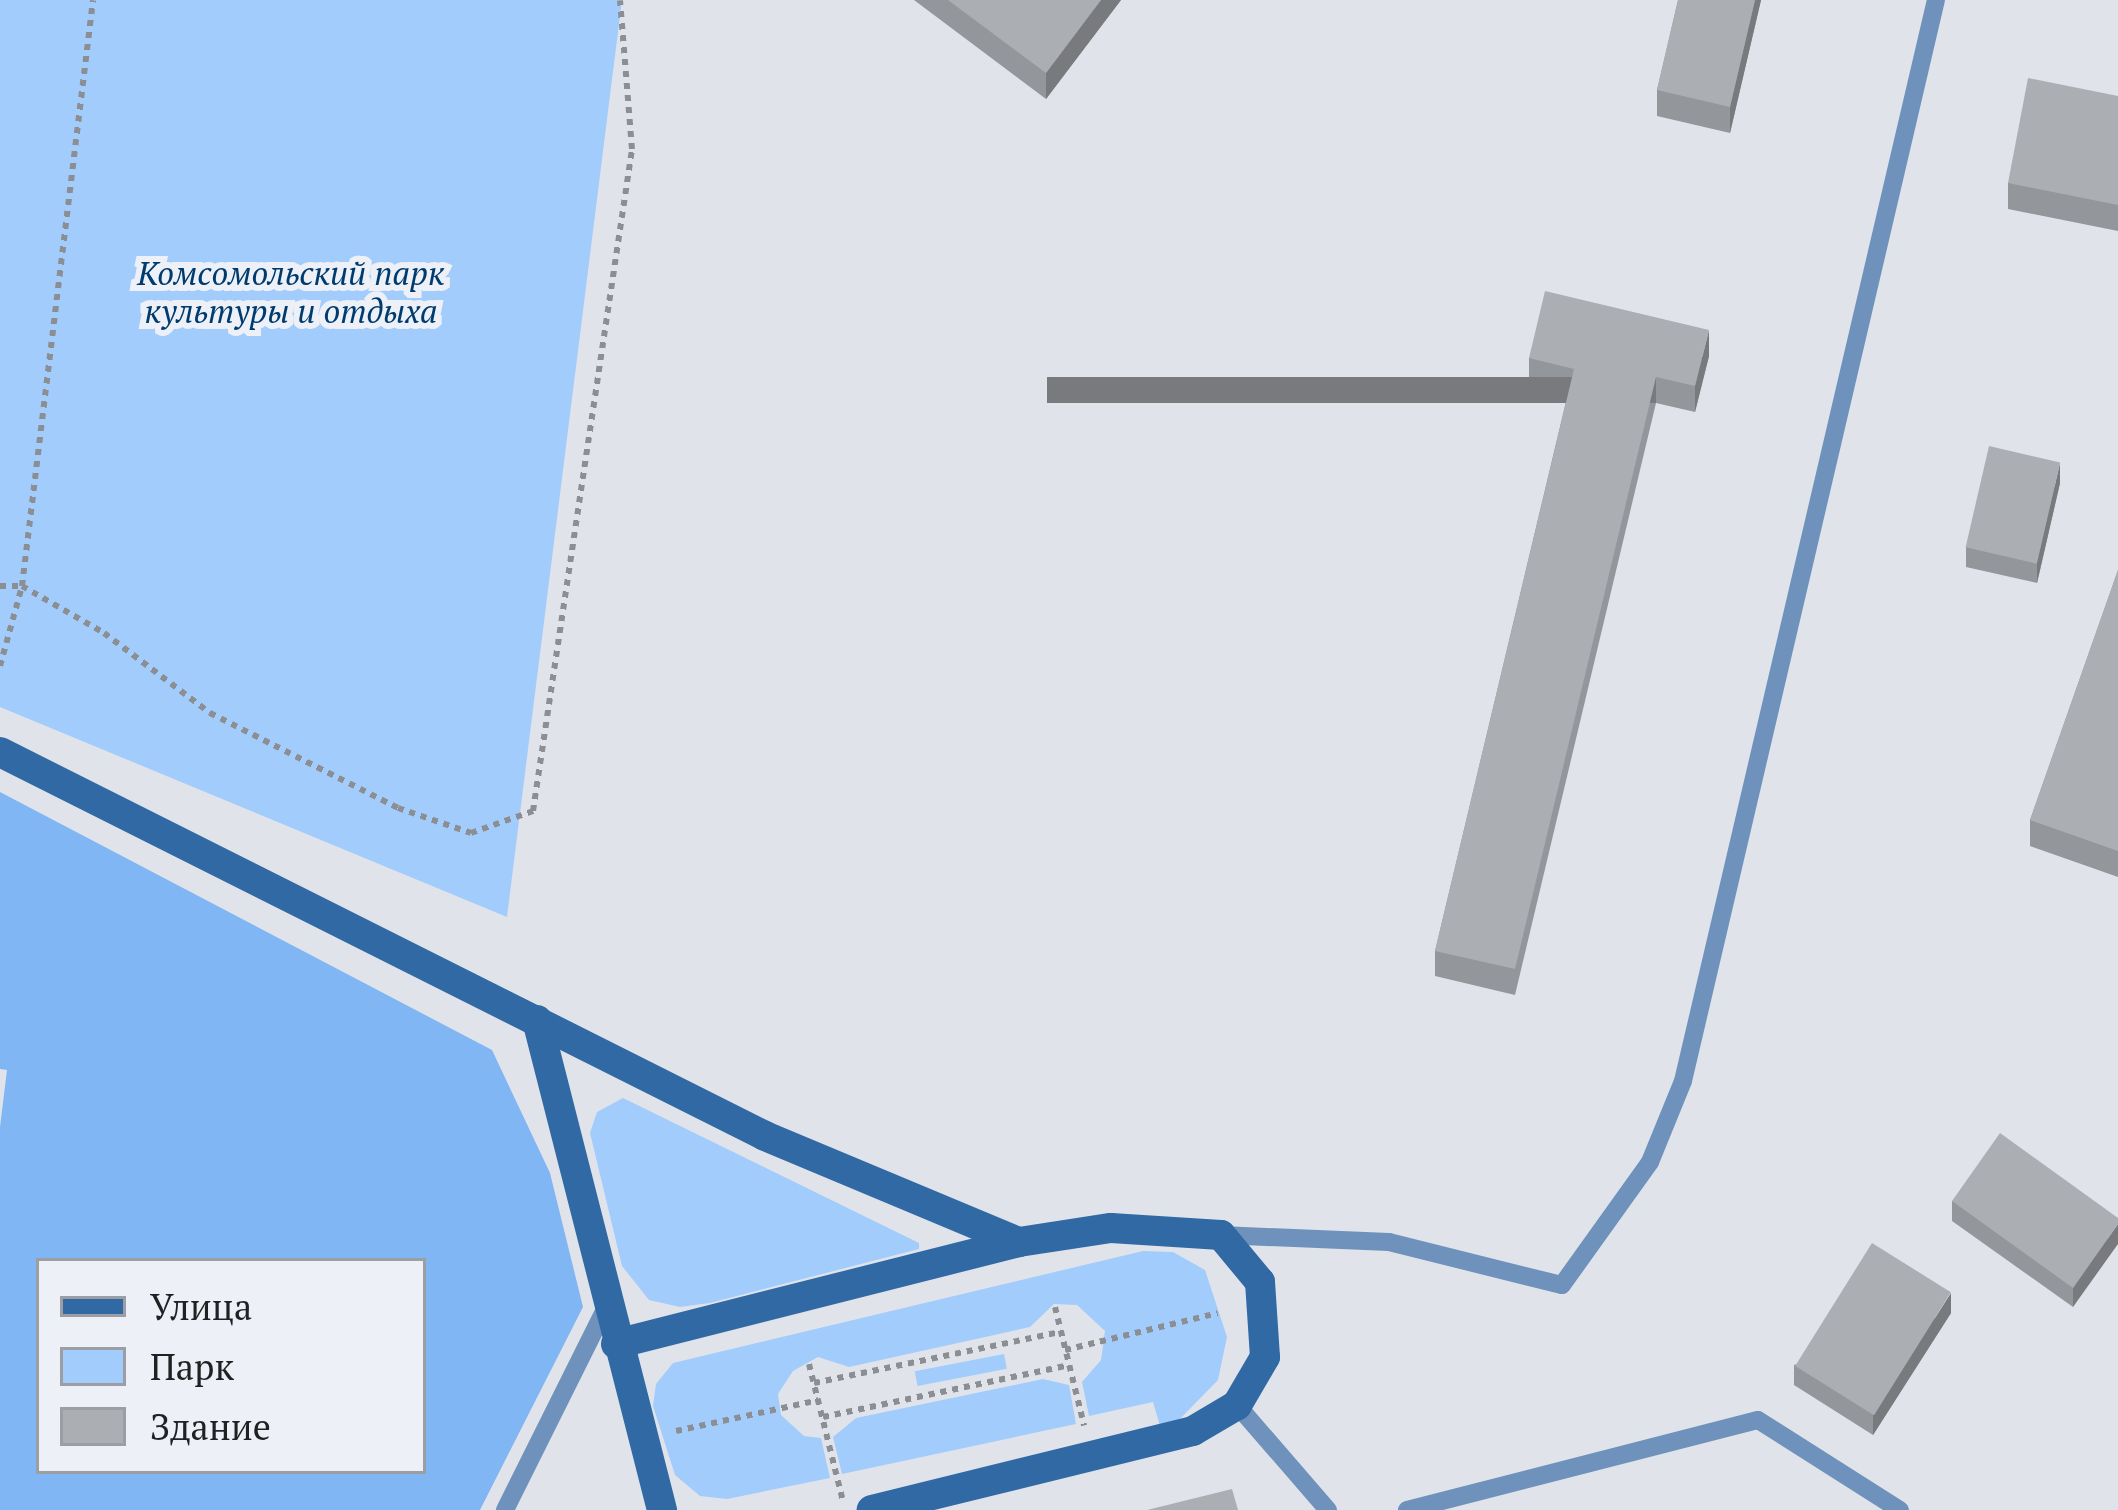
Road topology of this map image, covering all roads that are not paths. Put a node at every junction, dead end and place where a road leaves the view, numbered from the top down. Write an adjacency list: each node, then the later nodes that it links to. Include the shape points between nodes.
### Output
1 (1936, 0): 4 (lane, via 1683,1081 1650,1162 1562,1285 1389,1242)
2 (0, 752): 3 (street)
3 (537, 1020): 5 (street, via 842,1172); 6 (street)
4 (1221, 1234): 5 (street, via 1111,1228); 8 (street, via 1264,1298 1265,1357)
5 (1019, 1242): 7 (street)
6 (607, 1306): 7 (street); 9 (lane)
7 (616, 1344): 10 (street)
8 (1237, 1405): 11 (street, via 1193,1431); 12 (lane)
9 (505, 1510)
10 (662, 1510)
11 (872, 1510)
12 (1328, 1510)
13 (1407, 1510): 14 (lane, via 1758,1420)
14 (1900, 1510)

